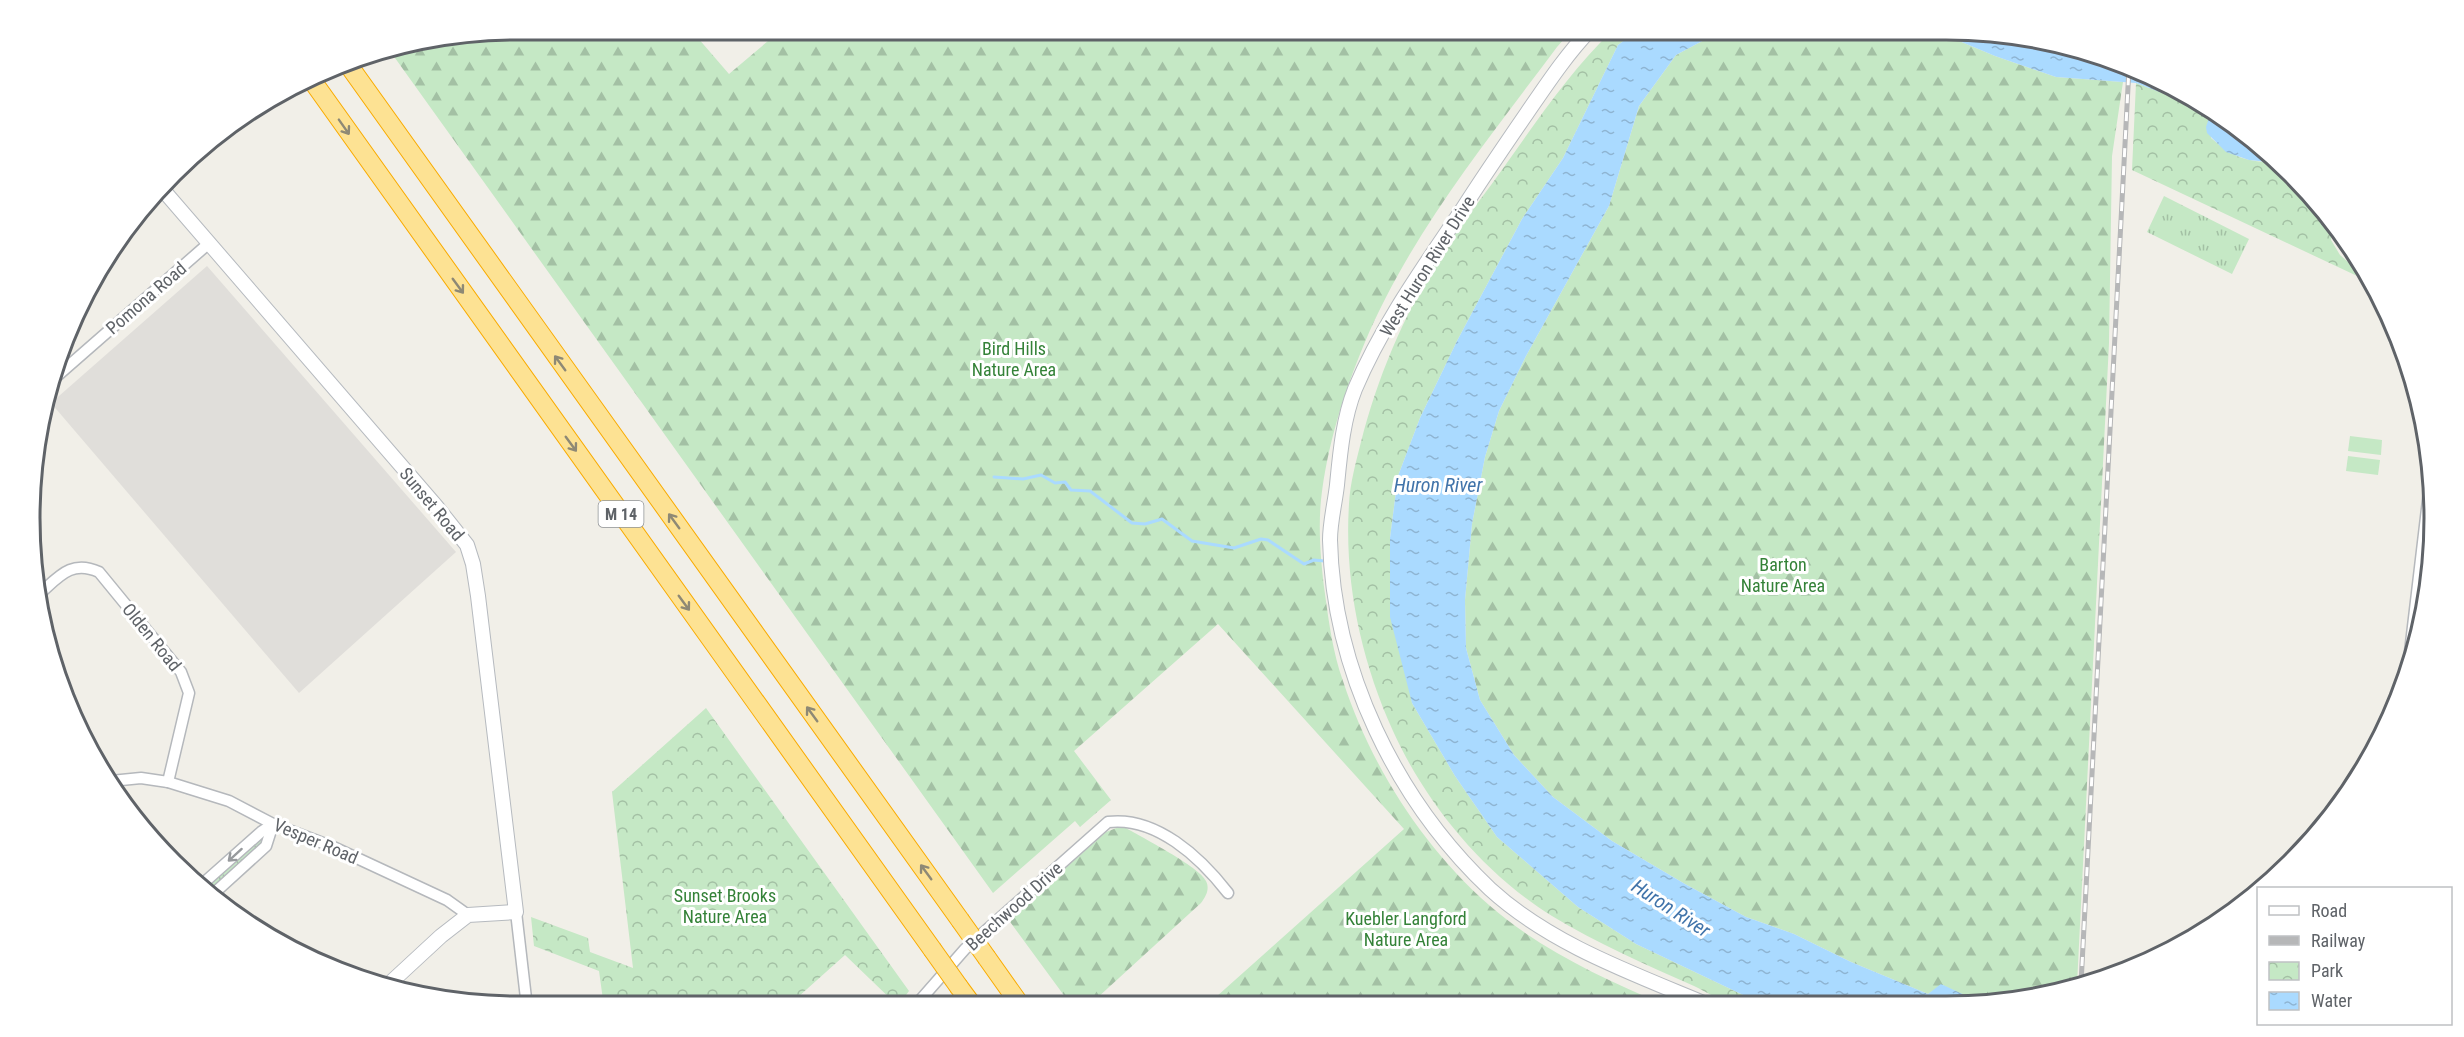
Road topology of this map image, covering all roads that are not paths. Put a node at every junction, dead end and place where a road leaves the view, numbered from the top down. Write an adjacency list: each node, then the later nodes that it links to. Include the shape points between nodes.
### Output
1 (1582, 40): 23 (street, West Huron River Drive, via 1554,73 1393,313 1354,391 1341,445 1330,538 1336,603 1361,696 1381,739 1420,808 1468,865 1491,890 1531,920 1630,972)
2 (353, 71): 22 (highway, M 14, one-way to 2, bridge)
3 (316, 86): 21 (highway, M 14, one-way to 21, bridge)
4 (167, 195): 5 (street, Sunset Road)
5 (208, 243): 6 (street, Pomona Road); 16 (street, Sunset Road, via 467,545 478,597)
6 (65, 369)
7 (2422, 554): 9 (street)
8 (46, 588): 11 (street, Olden Road, via 74,567 99,572 181,672 189,693)
9 (2417, 595)
10 (119, 780): 11 (street, Vesper Road, via 141,778)
11 (168, 782): 12 (street, Vesper Road, via 229,801)
12 (273, 824): 13 (street, one-way to 13); 14 (street, via 266,846); 17 (street, Vesper Road, via 392,874 447,900)
13 (207, 881)
14 (218, 890)
15 (1228, 893): 20 (street, Beechwood Drive, via 1190,852 1147,827 1122,820 1108,822 965,949)
16 (516, 912): 17 (street); 19 (street, Sunset Road)
17 (468, 915): 18 (street)
18 (394, 980)
19 (526, 996)
20 (924, 996)
21 (966, 996)
22 (1014, 996)
23 (1687, 996)

